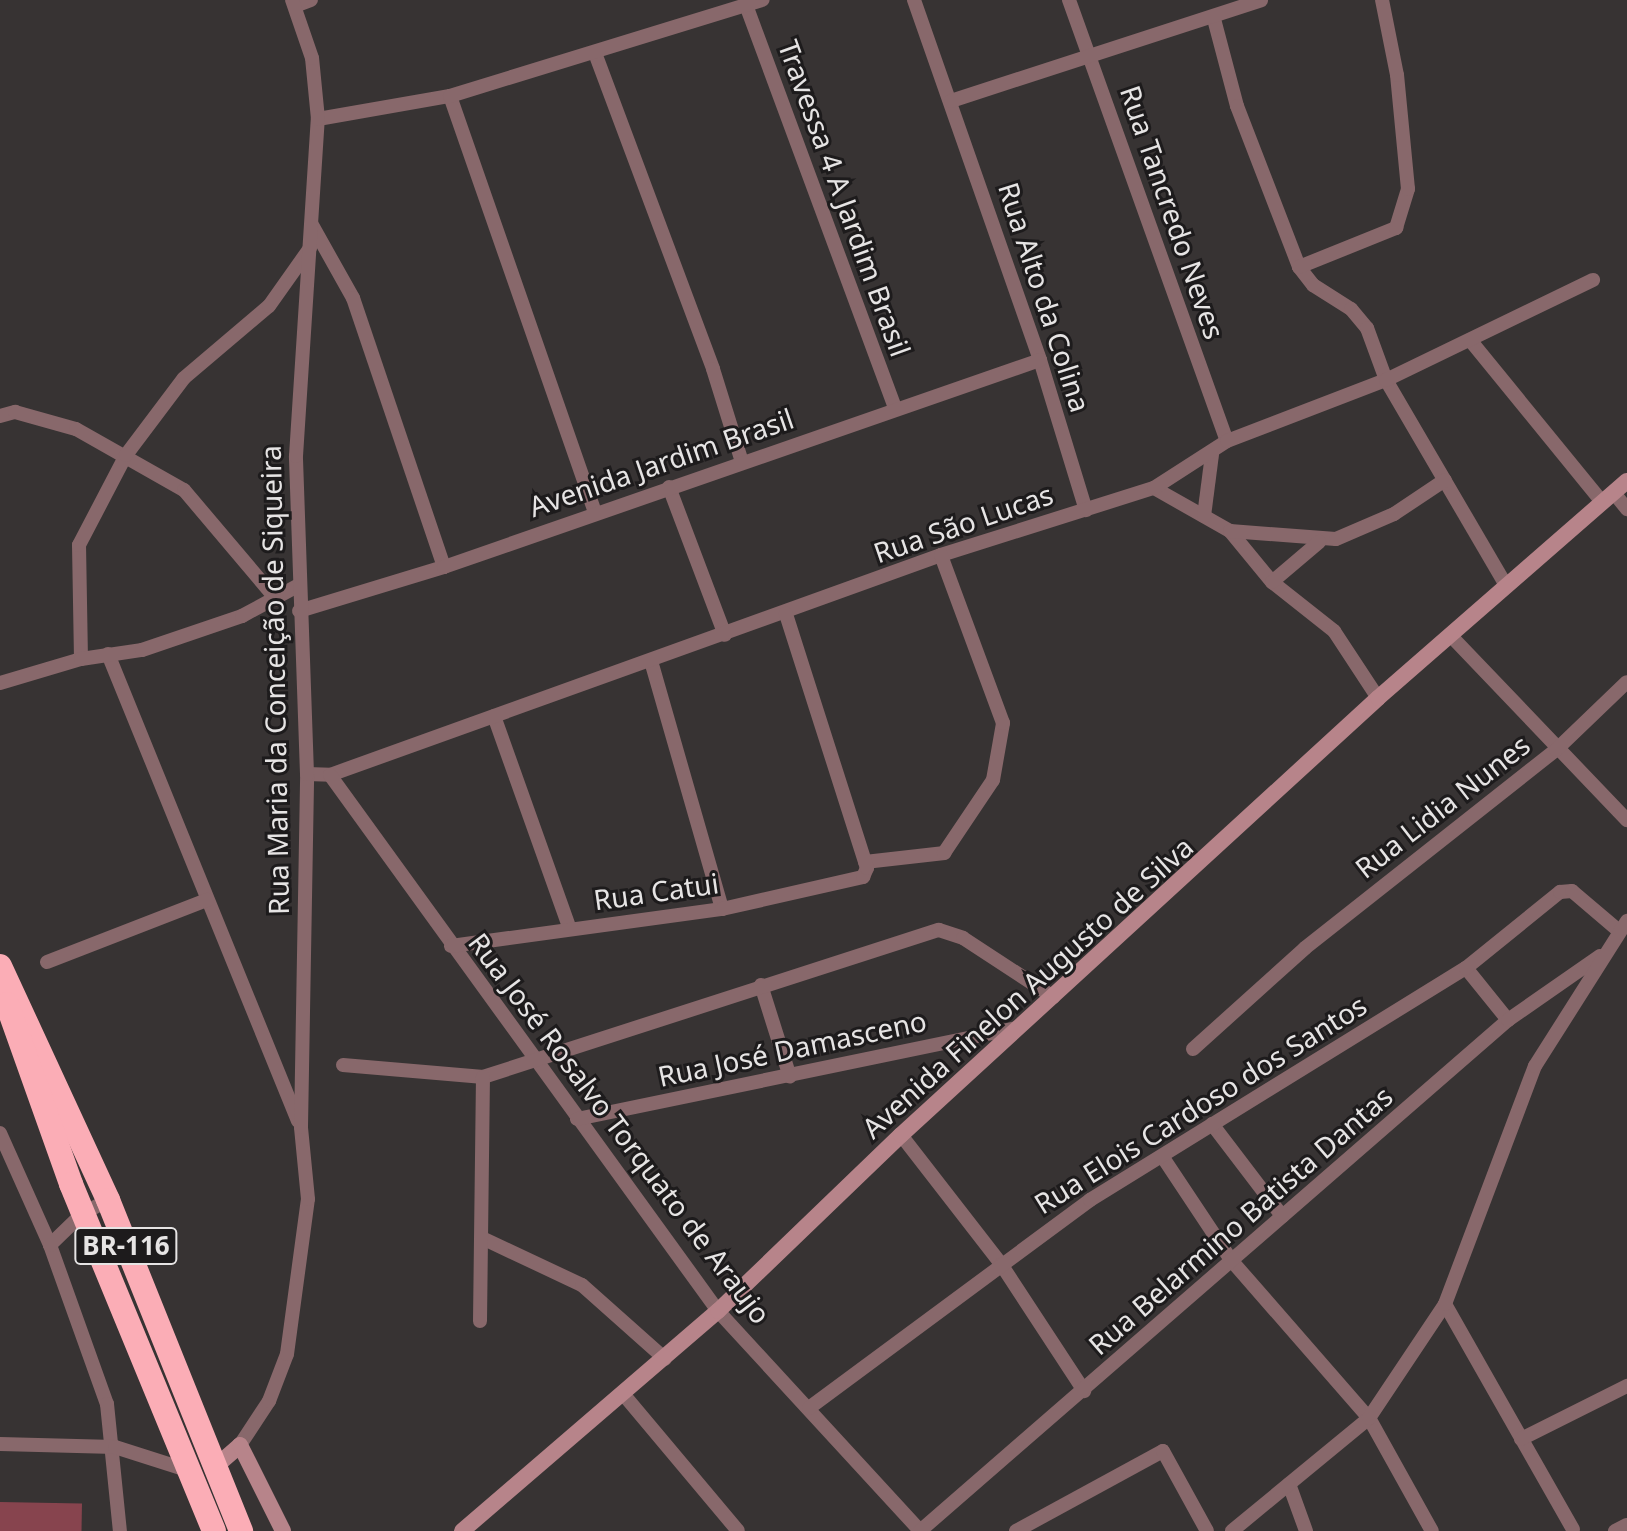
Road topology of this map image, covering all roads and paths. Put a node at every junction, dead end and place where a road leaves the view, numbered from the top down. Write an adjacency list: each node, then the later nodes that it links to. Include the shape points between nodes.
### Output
1 (311, 0): 7 (street)
2 (763, 0): 8 (street)
3 (914, 0): 13 (street, Rua Alto da Colina)
4 (1069, 0): 11 (street, Rua Tancredo Neves)
5 (1261, 0): 9 (street)
6 (1382, 0): 17 (street, via 1397,75 1408,189 1396,228)
7 (293, 3): 14 (street, Rua Maria da Conceição de Siqueira, via 315,73)
8 (746, 5): 10 (street); 22 (street, Travessa 4 A Jardim Brasil)
9 (1214, 19): 11 (street); 17 (street, via 1237,106)
10 (595, 53): 12 (street); 27 (street, via 713,369)
11 (1090, 54): 13 (street); 24 (street, Rua Tancredo Neves)
12 (450, 96): 14 (street); 35 (street)
13 (951, 101): 20 (street, Rua Alto da Colina)
14 (318, 119): 15 (street, Rua Maria da Conceição de Siqueira)
15 (312, 225): 16 (street, Rua Maria da Conceição de Siqueira); 40 (street, via 344,275 365,328)
16 (310, 248): 26 (street, via 269,306 184,378); 43 (street, Rua Maria da Conceição de Siqueira, via 296,456)
17 (1299, 267): 21 (street, via 1313,285 1359,318)
18 (1593, 280): 19 (street, Rua São Lucas)
19 (1470, 340): 21 (street, Rua São Lucas); 32 (street)
20 (1040, 360): 22 (street, Avenida Jardim Brasil); 34 (street, Rua Alto da Colina)
21 (1386, 380): 24 (street, Rua São Lucas); 28 (street)
22 (895, 408): 27 (street, Avenida Jardim Brasil)
23 (0, 416): 26 (street, via 15,412 46,418)
24 (1227, 441): 25 (street, Rua São Lucas)
25 (1212, 454): 31 (street, Rua São Lucas); 36 (street)
26 (126, 455): 44 (street, via 184,490); 50 (street, via 79,545)
27 (741, 459): 30 (street, Avenida Jardim Brasil)
28 (1445, 480): 38 (street, via 1352,535); 42 (street)
29 (1627, 481): 32 (street, Avenida Finelon Augusto de Silva)
30 (669, 487): 35 (street, Avenida Jardim Brasil); 47 (street)
31 (1154, 488): 34 (street, Rua São Lucas); 36 (street)
32 (1609, 498): 33 (street); 42 (street, Avenida Finelon Augusto de Silva)
33 (1627, 509)
34 (1086, 510): 39 (street, Rua São Lucas)
35 (595, 513): 40 (street, Avenida Jardim Brasil)
36 (1204, 516): 37 (street)
37 (1230, 531): 38 (street); 41 (street)
38 (1319, 542): 41 (street)
39 (941, 555): 46 (street, Rua São Lucas); 60 (street, Rua Catui, via 1003,723 993,780 944,853)
40 (444, 567): 45 (street, Avenida Jardim Brasil)
41 (1272, 582): 54 (street, via 1334,631)
42 (1505, 584): 48 (street, Avenida Finelon Augusto de Silva)
43 (299, 585): 44 (street); 45 (street, Rua Maria da Conceição de Siqueira)
44 (277, 600): 49 (street, via 142,650)
45 (299, 611): 57 (street, Rua Maria da Conceição de Siqueira)
46 (786, 614): 47 (street, Rua São Lucas); 60 (street)
47 (725, 635): 51 (street, Rua São Lucas)
48 (1451, 636): 54 (street, Avenida Finelon Augusto de Silva); 56 (street)
49 (108, 654): 50 (street); 61 (street)
50 (81, 659): 53 (street)
51 (651, 661): 55 (street, Rua São Lucas); 62 (street)
52 (1627, 682): 56 (street, Rua Lidia Nunes)
53 (0, 683)
54 (1378, 698): 72 (street, Avenida Finelon Augusto de Silva)
55 (494, 716): 58 (street, Rua São Lucas); 64 (street)
56 (1556, 750): 59 (street); 75 (street, Rua Lidia Nunes, via 1424,850)
57 (307, 774): 58 (street); 82 (street, Rua Maria da Conceição de Siqueira)
58 (330, 775): 65 (street, Rua José Rosalvo Torquato de Araujo)
59 (1627, 820)
60 (866, 868): 62 (street, Rua Catui)
61 (207, 900): 67 (street); 82 (street)
62 (722, 909): 64 (street, Rua Catui)
63 (1623, 926): 66 (street); 69 (street, Rua Elois Cardoso dos Santos, via 1566,889)
64 (570, 929): 65 (street, Rua Catui)
65 (451, 946): 76 (street, Rua José Rosalvo Torquato de Araujo)
66 (1600, 956): 73 (street, Rua Belarmino Batista Dantas); 93 (street, via 1535,1066)
67 (47, 962)
68 (0, 966): 86 (highway, BR-116)
69 (1466, 968): 73 (street); 81 (street, Rua Elois Cardoso dos Santos)
70 (0, 982): 87 (highway, BR-116)
71 (761, 985): 72 (street, via 939,930 963,938); 76 (street); 79 (street)
72 (1053, 997): 74 (street, Avenida Finelon Augusto de Silva)
73 (1508, 1020): 88 (street, Rua Belarmino Batista Dantas)
74 (1018, 1028): 79 (street, Rua José Damasceno); 84 (street, Avenida Finelon Augusto de Silva)
75 (1193, 1049)
76 (533, 1059): 78 (street); 80 (street, Rua José Rosalvo Torquato de Araujo)
77 (343, 1065): 78 (street)
78 (483, 1077): 89 (street)
79 (790, 1077): 80 (street, Rua José Damasceno)
80 (577, 1119): 94 (street, Rua José Rosalvo Torquato de Araujo)
81 (1212, 1124): 85 (street, Rua Elois Cardoso dos Santos); 88 (street)
82 (301, 1127): 104 (street, Rua Maria da Conceição de Siqueira, via 308,1199 287,1354 269,1401)
83 (0, 1133): 90 (street)
84 (901, 1135): 92 (street); 94 (street, Avenida Finelon Augusto de Silva)
85 (1162, 1156): 91 (street); 92 (street, Rua Elois Cardoso dos Santos)
86 (108, 1200): 87 (street); 106 (highway, BR-116)
87 (82, 1214): 90 (street); 107 (highway, BR-116)
88 (1282, 1216): 91 (street, Rua Belarmino Batista Dantas)
89 (482, 1238): 95 (street); 96 (street, via 582,1285)
90 (50, 1245): 105 (street, via 104,1395)
91 (1231, 1260): 98 (street, Rua Belarmino Batista Dantas); 101 (street)
92 (1001, 1264): 98 (street); 100 (street, Rua Elois Cardoso dos Santos)
93 (1445, 1304): 101 (street); 102 (street)
94 (718, 1311): 96 (street, Avenida Finelon Augusto de Silva); 100 (street, Rua José Rosalvo Torquato de Araujo)
95 (480, 1321)
96 (665, 1359): 99 (street, Avenida Finelon Augusto de Silva)
97 (1627, 1386): 102 (street)
98 (1084, 1391): 117 (street, Rua Belarmino Batista Dantas)
99 (624, 1395): 115 (street, Avenida Finelon Augusto de Silva); 116 (street)
100 (809, 1408): 117 (street, Rua José Rosalvo Torquato de Araujo)
101 (1369, 1418): 108 (street); 122 (street)
102 (1521, 1439): 110 (street)
103 (0, 1444): 105 (street)
104 (240, 1445): 106 (street); 114 (street)
105 (115, 1447): 107 (street); 111 (street)
106 (215, 1467): 113 (highway, BR-116)
107 (190, 1471): 112 (highway, BR-116)
108 (1289, 1484): 120 (street); 121 (street)
109 (1627, 1525): 123 (street)
110 (1573, 1530)
111 (120, 1531)
112 (214, 1531)
113 (241, 1531)
114 (283, 1531)
115 (462, 1531)
116 (738, 1531)
117 (920, 1531)
118 (1016, 1531): 119 (street, via 1163,1451)
119 (1207, 1531)
120 (1232, 1531)
121 (1306, 1531)
122 (1432, 1531)
123 (1615, 1531)

